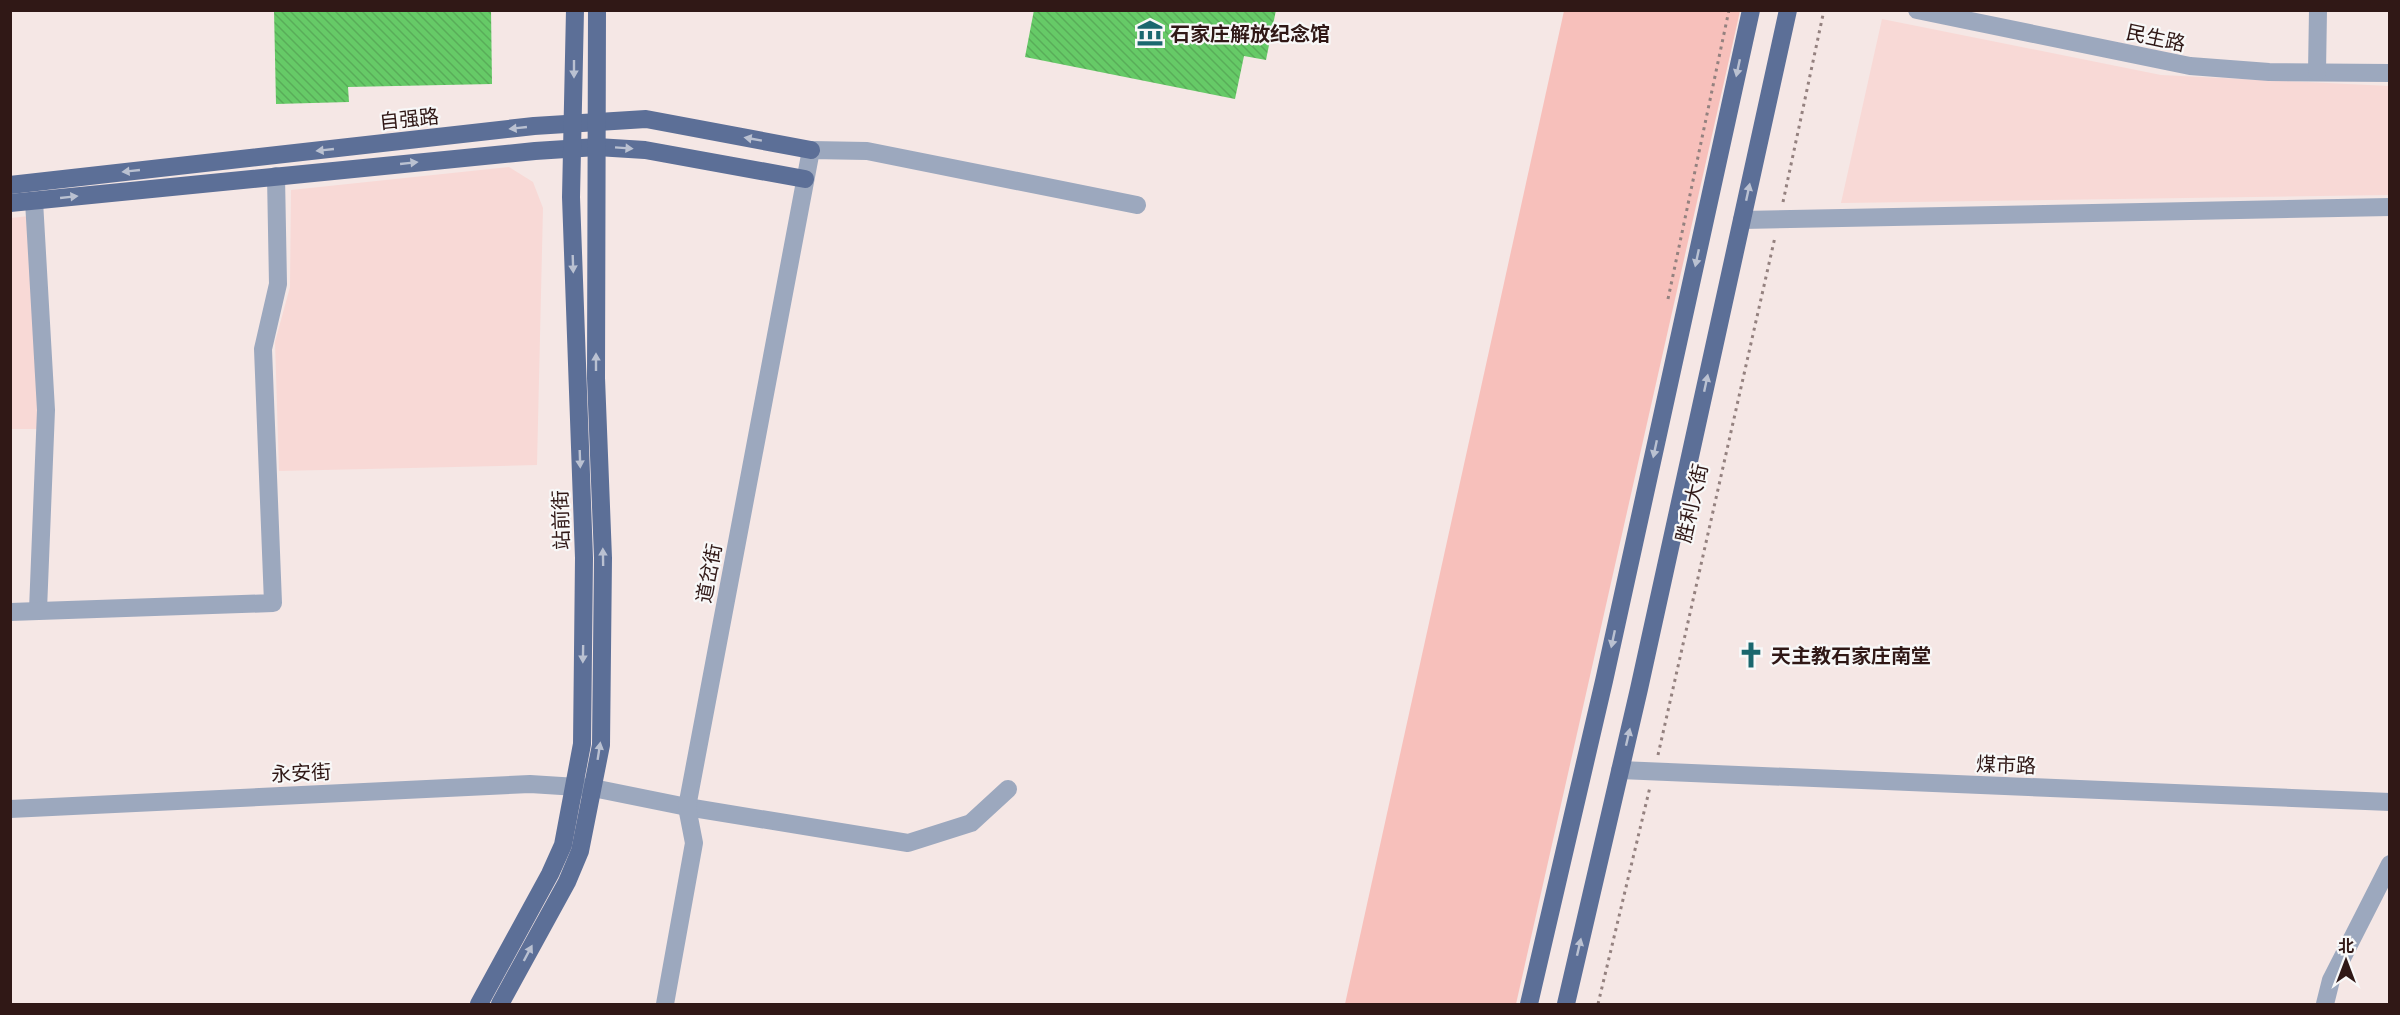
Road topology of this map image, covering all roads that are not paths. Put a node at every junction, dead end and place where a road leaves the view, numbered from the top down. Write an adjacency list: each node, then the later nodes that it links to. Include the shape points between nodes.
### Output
1 (575, 10): 10 (main road, 站前街, one-way to 10)
2 (597, 10): 9 (main road, 站前街)
3 (1751, 10): 35 (main road, one-way to 35)
4 (1788, 10): 21 (main road, 胜利大街, one-way to 4)
5 (1917, 10): 7 (street, 民生路, via 2190,66)
6 (2318, 10): 7 (street)
7 (2317, 72): 8 (street, 民生路)
8 (2390, 73)
9 (596, 122): 10 (main road, 自强路); 11 (main road, 站前街); 13 (main road, 自强路, one-way to 9, via 646,119)
10 (572, 123): 12 (main road, 站前街); 16 (main road, 自强路, one-way to 16)
11 (597, 147): 12 (main road); 15 (main road, one-way to 15, via 645,150); 26 (main road, 站前街, one-way to 11, via 601,745 603,558 596,378)
12 (571, 149): 14 (main road, one-way to 12); 25 (main road, 站前街, one-way to 25, via 584,558 582,744)
13 (811, 150): 15 (street, 道岔街); 19 (street, via 867,152)
14 (276, 176): 17 (main road, one-way to 14); 22 (street, via 278,284 263,349 273,603)
15 (805, 179): 29 (street, 道岔街)
16 (10, 185)
17 (34, 201): 18 (main road); 22 (street, via 46,410)
18 (10, 203)
19 (1137, 206)
20 (2390, 207): 21 (street)
21 (1742, 220): 24 (main road, 胜利大街, one-way to 21)
22 (38, 610): 23 (street)
23 (10, 612)
24 (1620, 770): 28 (street, 煤市路); 36 (main road, 胜利大街, one-way to 24)
25 (574, 786): 26 (street, 永安街); 30 (street, 永安街, via 530,784); 32 (main road, 站前街, via 563,845)
26 (593, 788): 29 (street, 永安街); 33 (main road, 站前街, one-way to 26, via 567,882 580,851)
27 (1008, 789): 29 (street, 永安街, via 971,823 908,843)
28 (2390, 802)
29 (687, 807): 34 (street, 道岔街, via 694,843)
30 (10, 809)
31 (2390, 864): 37 (street, via 2331,980)
32 (479, 1005)
33 (500, 1005)
34 (665, 1005)
35 (1529, 1005)
36 (1566, 1005)
37 (2325, 1005)

